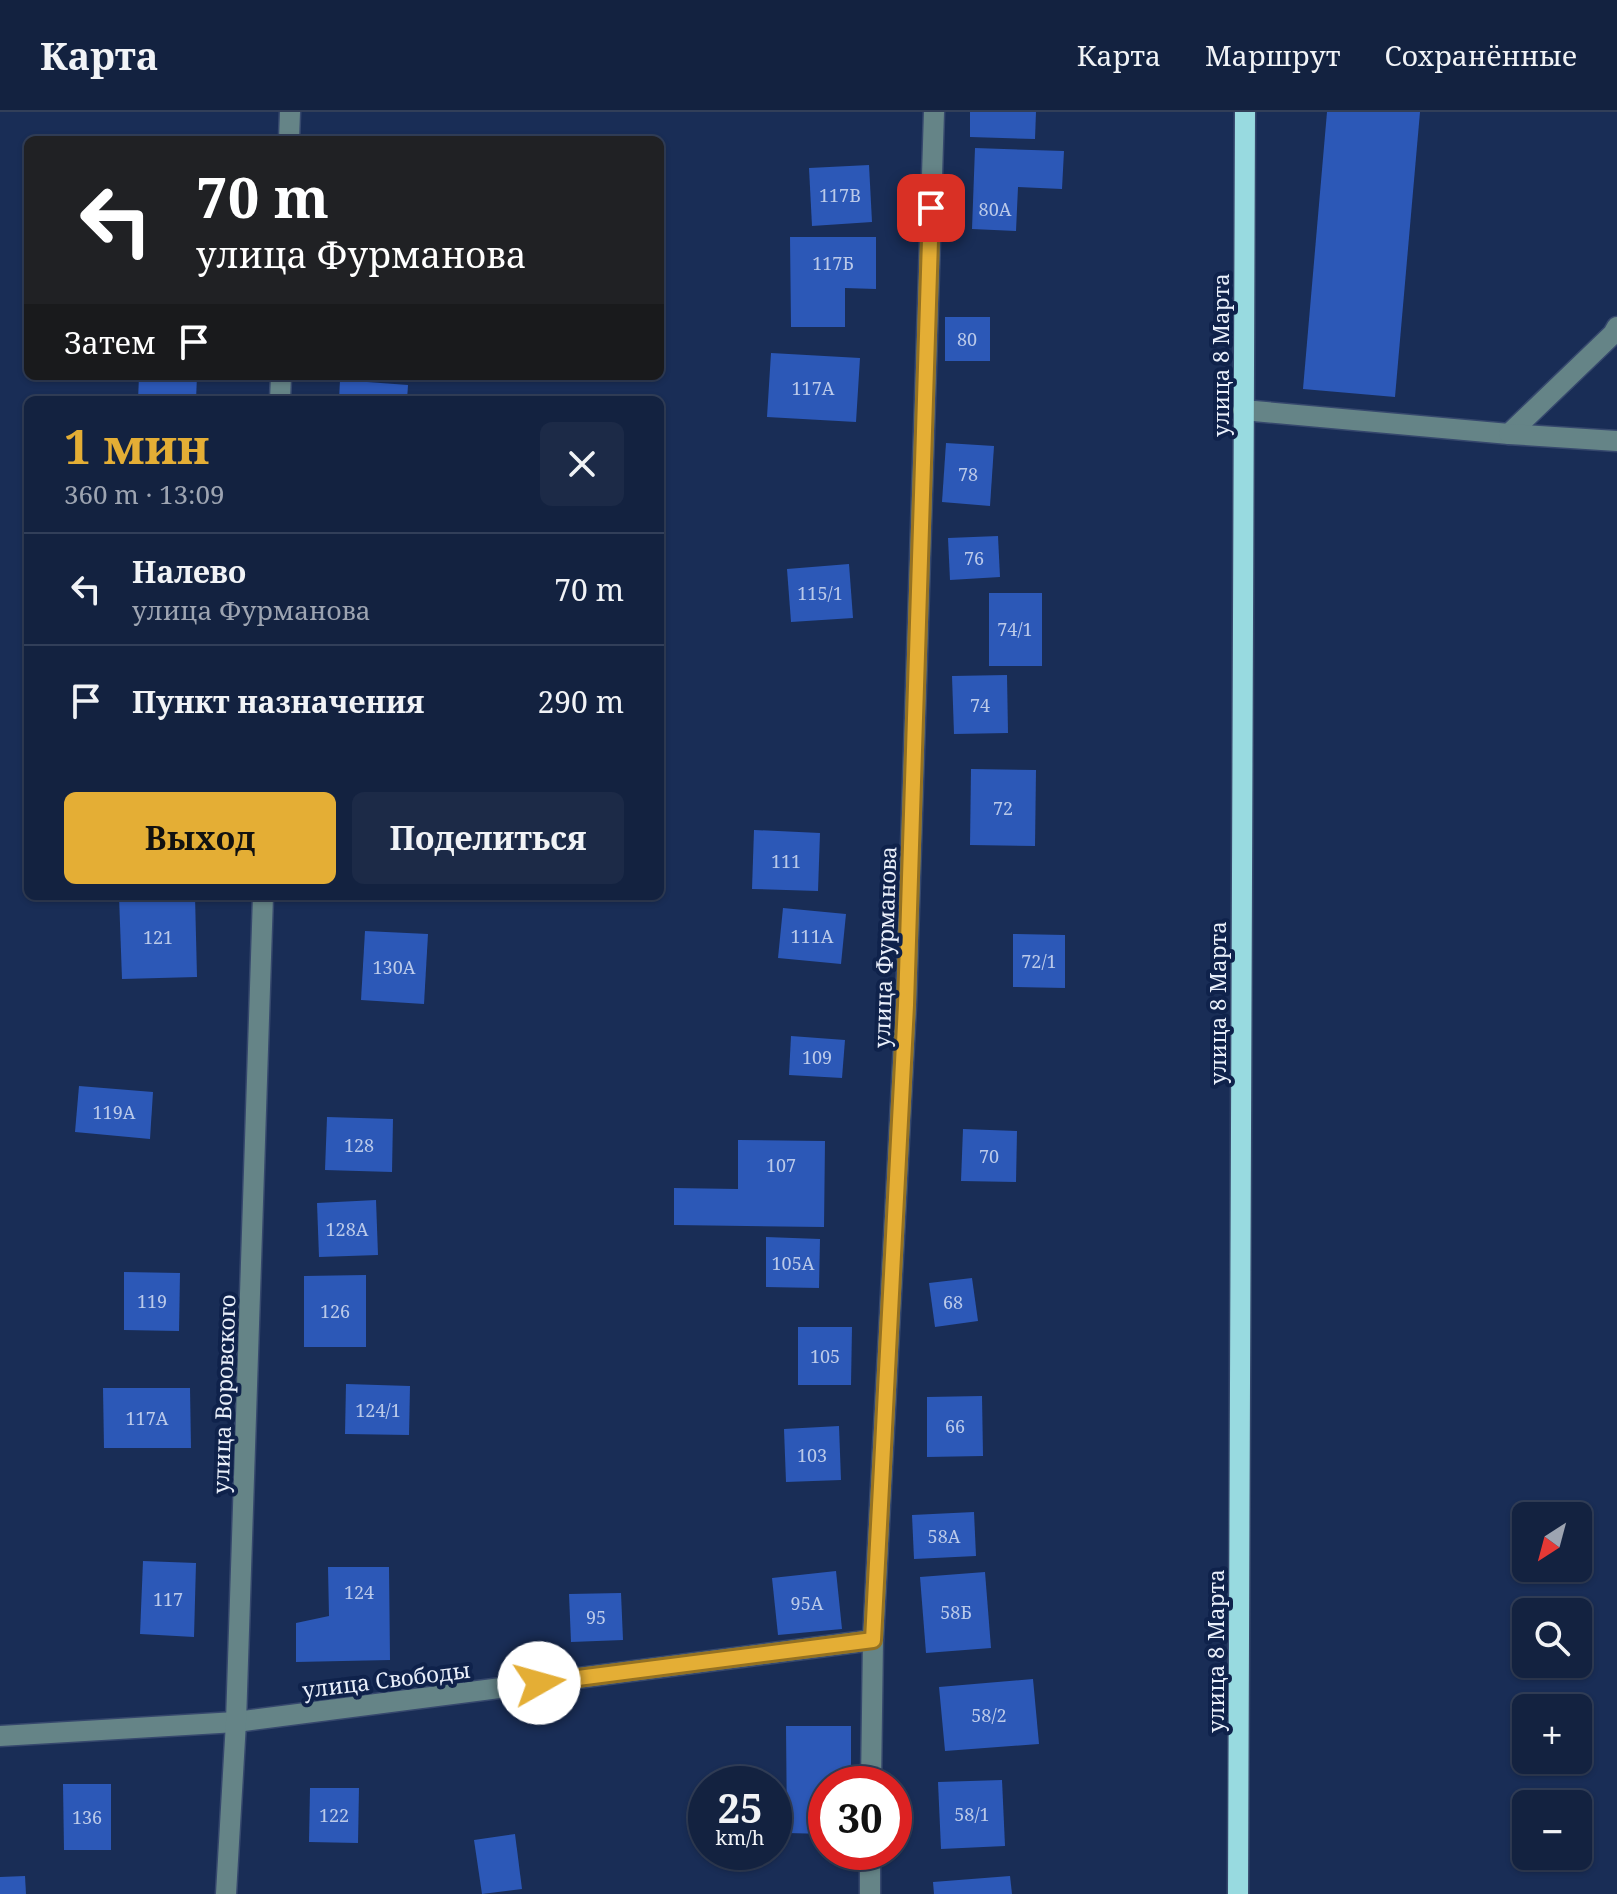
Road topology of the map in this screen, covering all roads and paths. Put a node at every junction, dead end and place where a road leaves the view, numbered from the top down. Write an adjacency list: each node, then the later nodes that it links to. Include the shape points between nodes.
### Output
1 (290, 112): 4 (street)
2 (934, 112): 10 (street, улица Фурманова, via 906,1005)
3 (1245, 112): 6 (main road, улица 8 Марта)
4 (289, 136)
5 (1617, 327): 7 (street)
6 (1243, 410): 7 (street); 17 (main road, улица 8 Марта)
7 (1509, 434): 8 (street)
8 (1617, 441)
9 (263, 900): 11 (street, улица Воровского)
10 (873, 1640): 11 (street, улица Свободы); 13 (street, улица Фурманова)
11 (236, 1722): 12 (street, улица Свободы); 15 (street, улица Воровского)
12 (0, 1736)
13 (871, 1766)
14 (870, 1870): 16 (street)
15 (226, 1894)
16 (870, 1894)
17 (1238, 1894)

